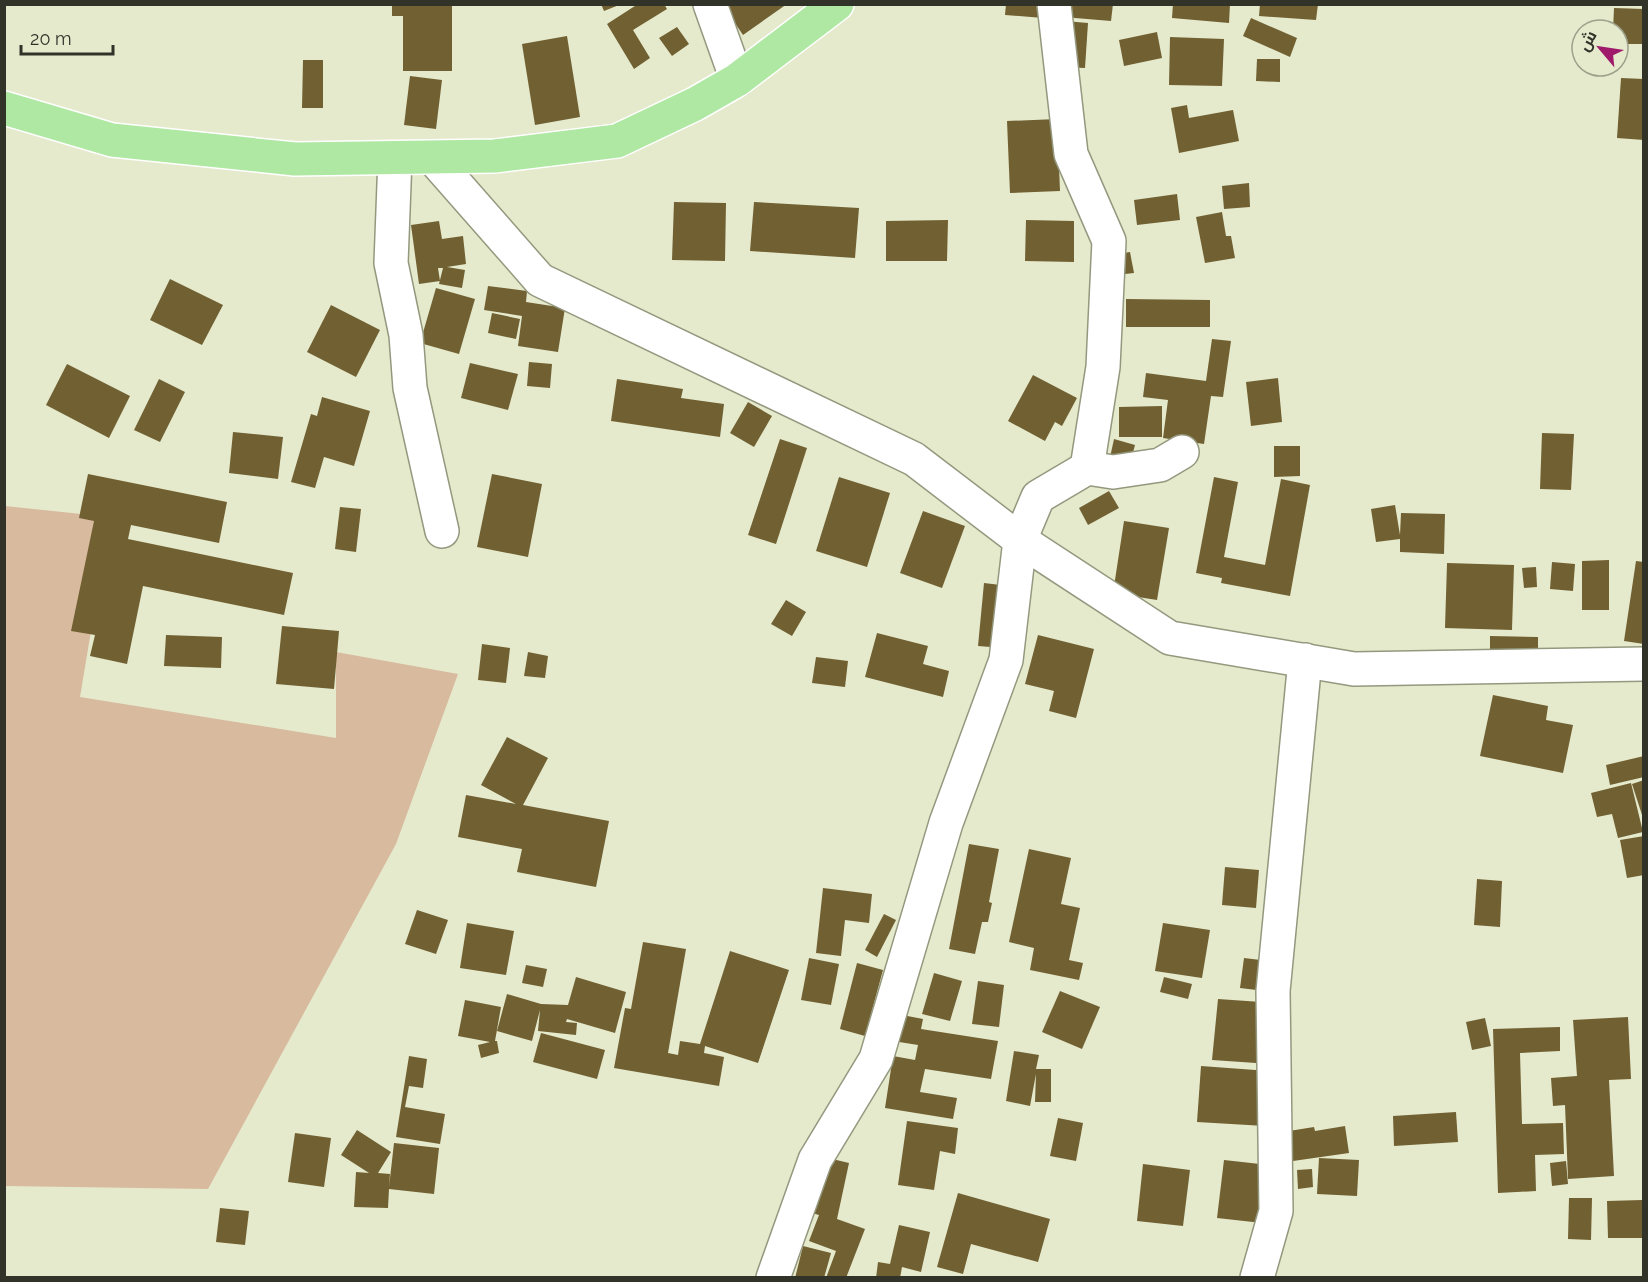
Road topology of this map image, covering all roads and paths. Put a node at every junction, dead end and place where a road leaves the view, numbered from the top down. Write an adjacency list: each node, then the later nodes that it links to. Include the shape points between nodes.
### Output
1 (710, 4): 4 (street)
2 (837, 4): 4 (main road)
3 (1054, 4): 9 (street, via 1071,154 1109,241 1103,368)
4 (737, 80): 6 (main road, via 616,141 495,156)
5 (4, 108): 7 (main road, via 112,140 295,159)
6 (432, 157): 7 (main road); 11 (street, via 540,280 914,459)
7 (395, 158): 10 (street, via 391,263 406,335 410,388)
8 (1182, 452): 9 (street, via 1160,465 1113,472)
9 (1087, 468): 11 (street, via 1038,497)
10 (442, 531)
11 (1020, 540): 12 (street, via 1170,638); 14 (street, via 1006,660 946,823 876,1059 815,1160)
12 (1305, 660): 13 (street, via 1354,669); 15 (street, via 1273,991 1275,1211)
13 (1644, 664)
14 (773, 1278)
15 (1257, 1278)

